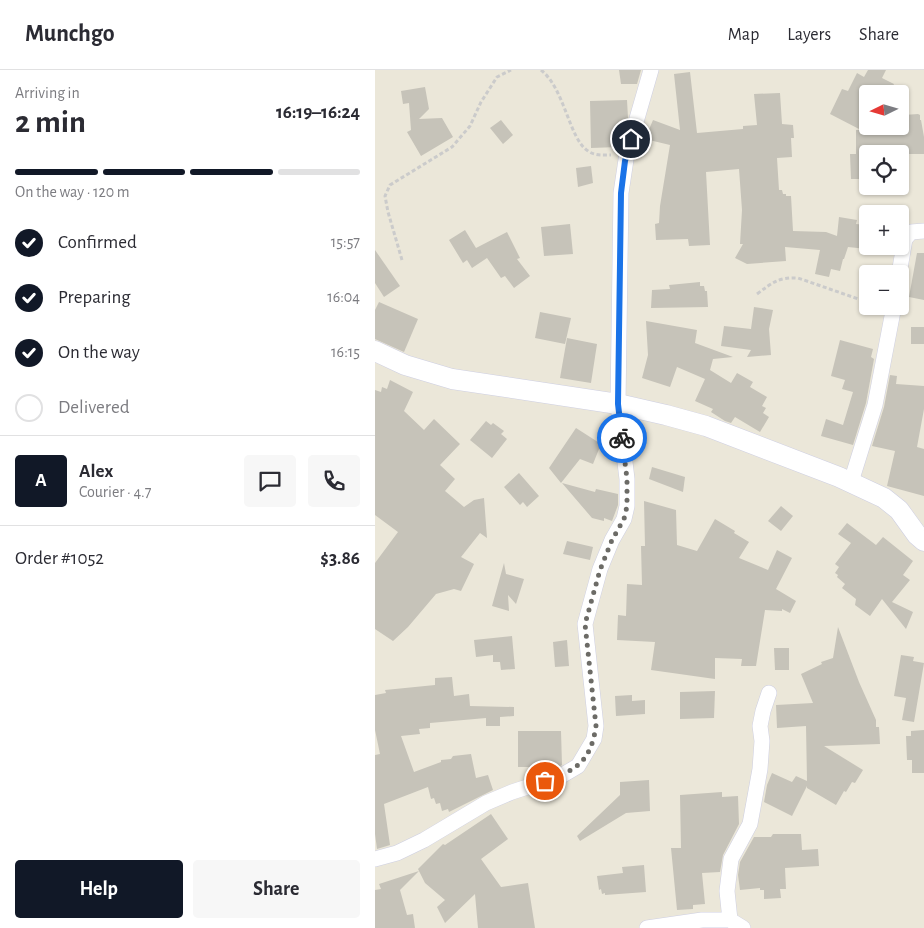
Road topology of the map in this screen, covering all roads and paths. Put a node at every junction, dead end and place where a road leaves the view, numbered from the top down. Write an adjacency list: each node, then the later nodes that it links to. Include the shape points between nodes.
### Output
1 (511, 70): 6 (path, via 497,77 470,126 452,147 390,185 385,196)
2 (541, 70): 4 (path, via 563,102 580,143 588,152)
3 (651, 70): 4 (street)
4 (627, 154): 12 (street, via 621,193)
5 (924, 231): 7 (street, via 911,232 905,239)
6 (402, 260)
7 (901, 265)
8 (757, 294): 9 (path, via 776,280 798,278)
9 (859, 299)
10 (892, 315): 13 (street, via 875,405)
11 (375, 351): 12 (street, via 405,365 452,379)
12 (618, 404): 13 (street, via 706,426); 16 (street, via 627,506 600,570 585,624 596,726 594,740 578,766 561,776 486,803 424,840)
13 (851, 482): 14 (street, via 884,498 899,510)
14 (924, 541)
15 (769, 693): 17 (street, via 760,726 760,769 750,824 731,859 727,891)
16 (375, 859)
17 (730, 920): 18 (street, via 702,920); 19 (street)
18 (647, 928)
19 (743, 928)

